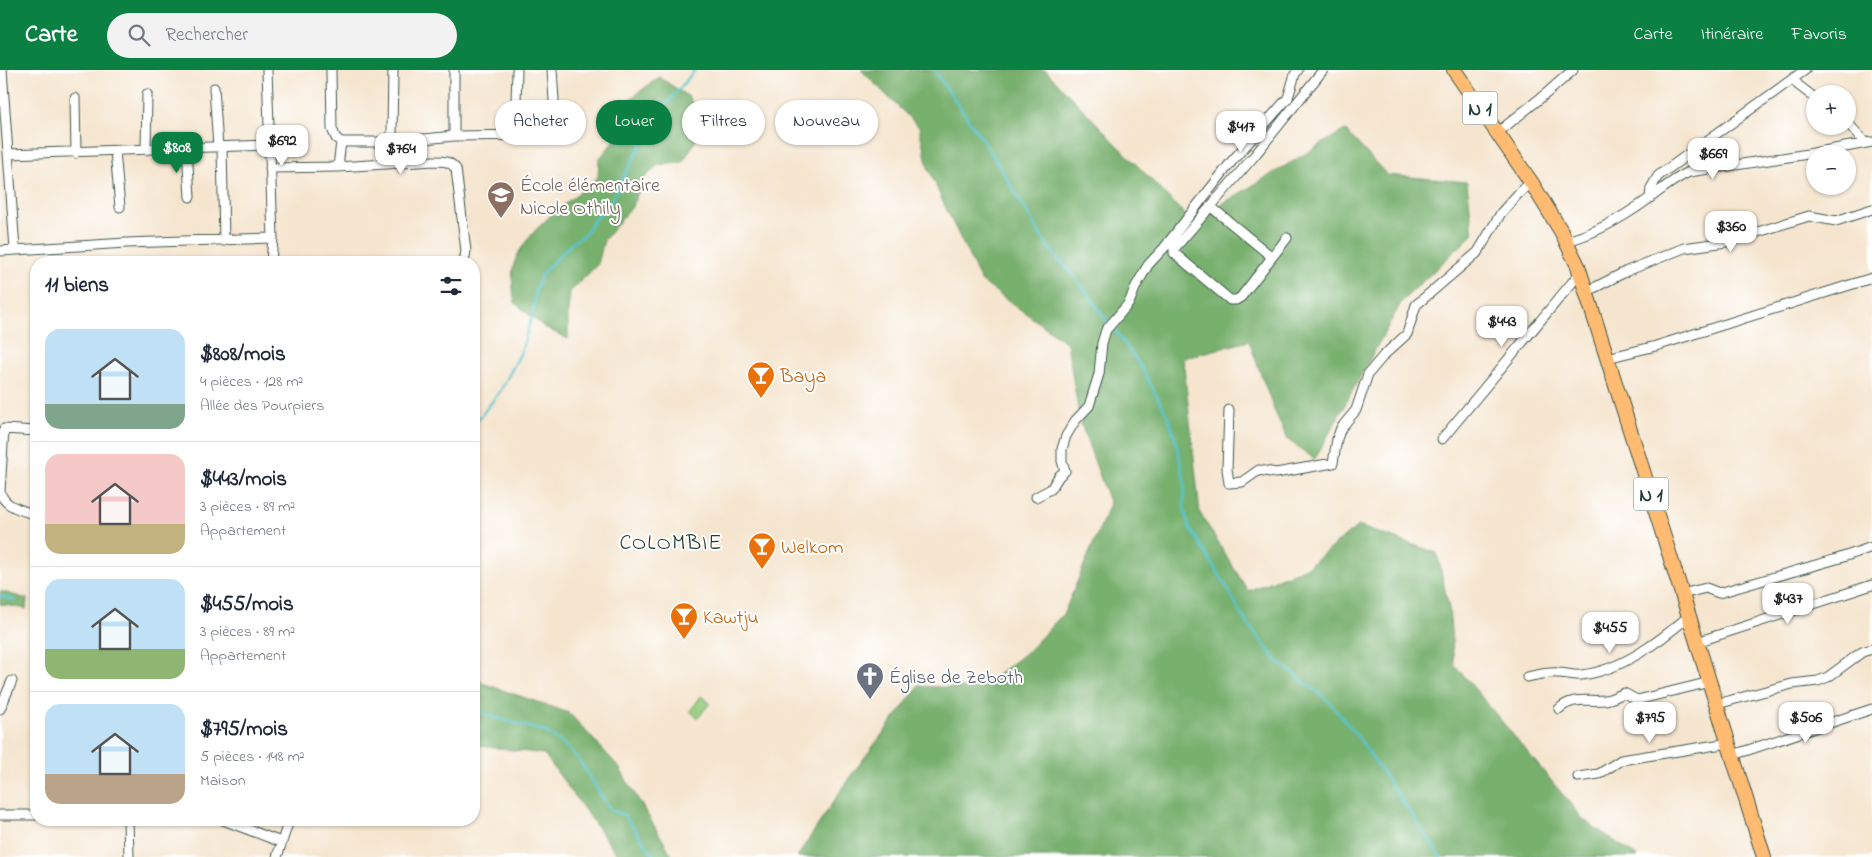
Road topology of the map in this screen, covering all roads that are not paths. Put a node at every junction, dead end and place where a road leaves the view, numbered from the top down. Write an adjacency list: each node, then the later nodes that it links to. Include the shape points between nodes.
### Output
1 (2, 70): 33 (street)
2 (267, 70): 27 (street)
3 (331, 70): 24 (street, via 332,129)
4 (392, 70): 25 (street)
5 (454, 70): 23 (street)
6 (517, 70): 18 (street)
7 (552, 70): 19 (street)
8 (1298, 70): 58 (street, via 1288,98 1148,265 1129,303 1106,330 1099,374 1089,406 1066,436 1062,450 1065,471 1051,489)
9 (1323, 70): 39 (street)
10 (1454, 70): 21 (main road, N 1)
11 (1573, 70): 21 (street)
12 (1805, 70): 13 (street)
13 (1794, 79): 15 (street); 38 (street, via 1658,176)
14 (214, 88): 28 (street)
15 (1806, 91)
16 (147, 94): 30 (street)
17 (75, 98): 32 (street)
18 (516, 100)
19 (554, 100)
20 (1856, 130): 26 (street)
21 (1497, 132): 36 (main road, N 1)
22 (495, 135): 23 (street)
23 (454, 136): 25 (street)
24 (342, 142): 25 (street); 34 (street)
25 (394, 142)
26 (1869, 142): 38 (street, via 1698,170 1678,178)
27 (269, 145): 28 (street); 35 (street)
28 (220, 147): 29 (street); 44 (street)
29 (187, 148): 30 (street); 37 (street)
30 (146, 150): 31 (street)
31 (115, 151): 32 (street); 40 (street)
32 (76, 153): 33 (street)
33 (8, 154): 46 (street)
34 (338, 167): 35 (street); 49 (street, via 434,161 451,163 457,175)
35 (270, 168): 42 (street)
36 (1531, 182): 45 (main road, N 1); 55 (street, via 1501,213 1478,252 1416,305 1407,334 1368,374 1356,410 1341,428 1333,463 1276,473 1259,470 1242,482 1229,483)
37 (190, 197)
38 (1650, 198): 45 (street, via 1595,232)
39 (1210, 206): 50 (street); 50 (street, via 1174,249 1186,264 1230,300 1236,300)
40 (120, 207)
41 (1872, 209): 53 (street, via 1836,220 1809,216 1726,242 1684,248)
42 (273, 238): 44 (street); 48 (street)
43 (1287, 238): 50 (street)
44 (224, 241): 46 (street)
45 (1566, 241): 51 (main road, N 1)
46 (15, 249): 47 (street)
47 (0, 251)
48 (272, 256)
49 (465, 256)
50 (1272, 257)
51 (1580, 272): 53 (main road, N 1); 57 (street)
52 (1872, 278): 54 (street, via 1656,346)
53 (1586, 292): 54 (main road, N 1)
54 (1607, 358): 62 (main road, N 1)
55 (1229, 410)
56 (30, 431): 59 (street, via 4,429 0,486 2,498 8,504)
57 (1442, 439)
58 (1036, 497)
59 (30, 513)
60 (1872, 547): 62 (street, via 1719,593 1706,588)
61 (1872, 585): 64 (street)
62 (1682, 594): 63 (main road, N 1)
63 (1689, 616): 64 (main road, N 1); 66 (street, via 1664,638 1605,670 1580,675 1556,672)
64 (1697, 642): 68 (main road, N 1)
65 (1872, 649): 69 (street, via 1862,652 1818,681 1754,692)
66 (1527, 677)
67 (12, 681): 70 (street)
68 (1710, 682): 69 (main road, N 1); 71 (street, via 1637,700 1624,694 1606,700 1574,700)
69 (1717, 704): 73 (main road, N 1)
70 (0, 709)
71 (1559, 709)
72 (1872, 709): 73 (street)
73 (1731, 749): 74 (street, via 1621,760 1598,774); 83 (main road, N 1)
74 (1578, 776)
75 (0, 815): 76 (street)
76 (30, 815)
77 (128, 826): 81 (street)
78 (240, 826): 80 (street)
79 (287, 826): 80 (street)
80 (281, 842): 82 (street)
81 (129, 857)
82 (277, 857)
83 (1764, 857)

